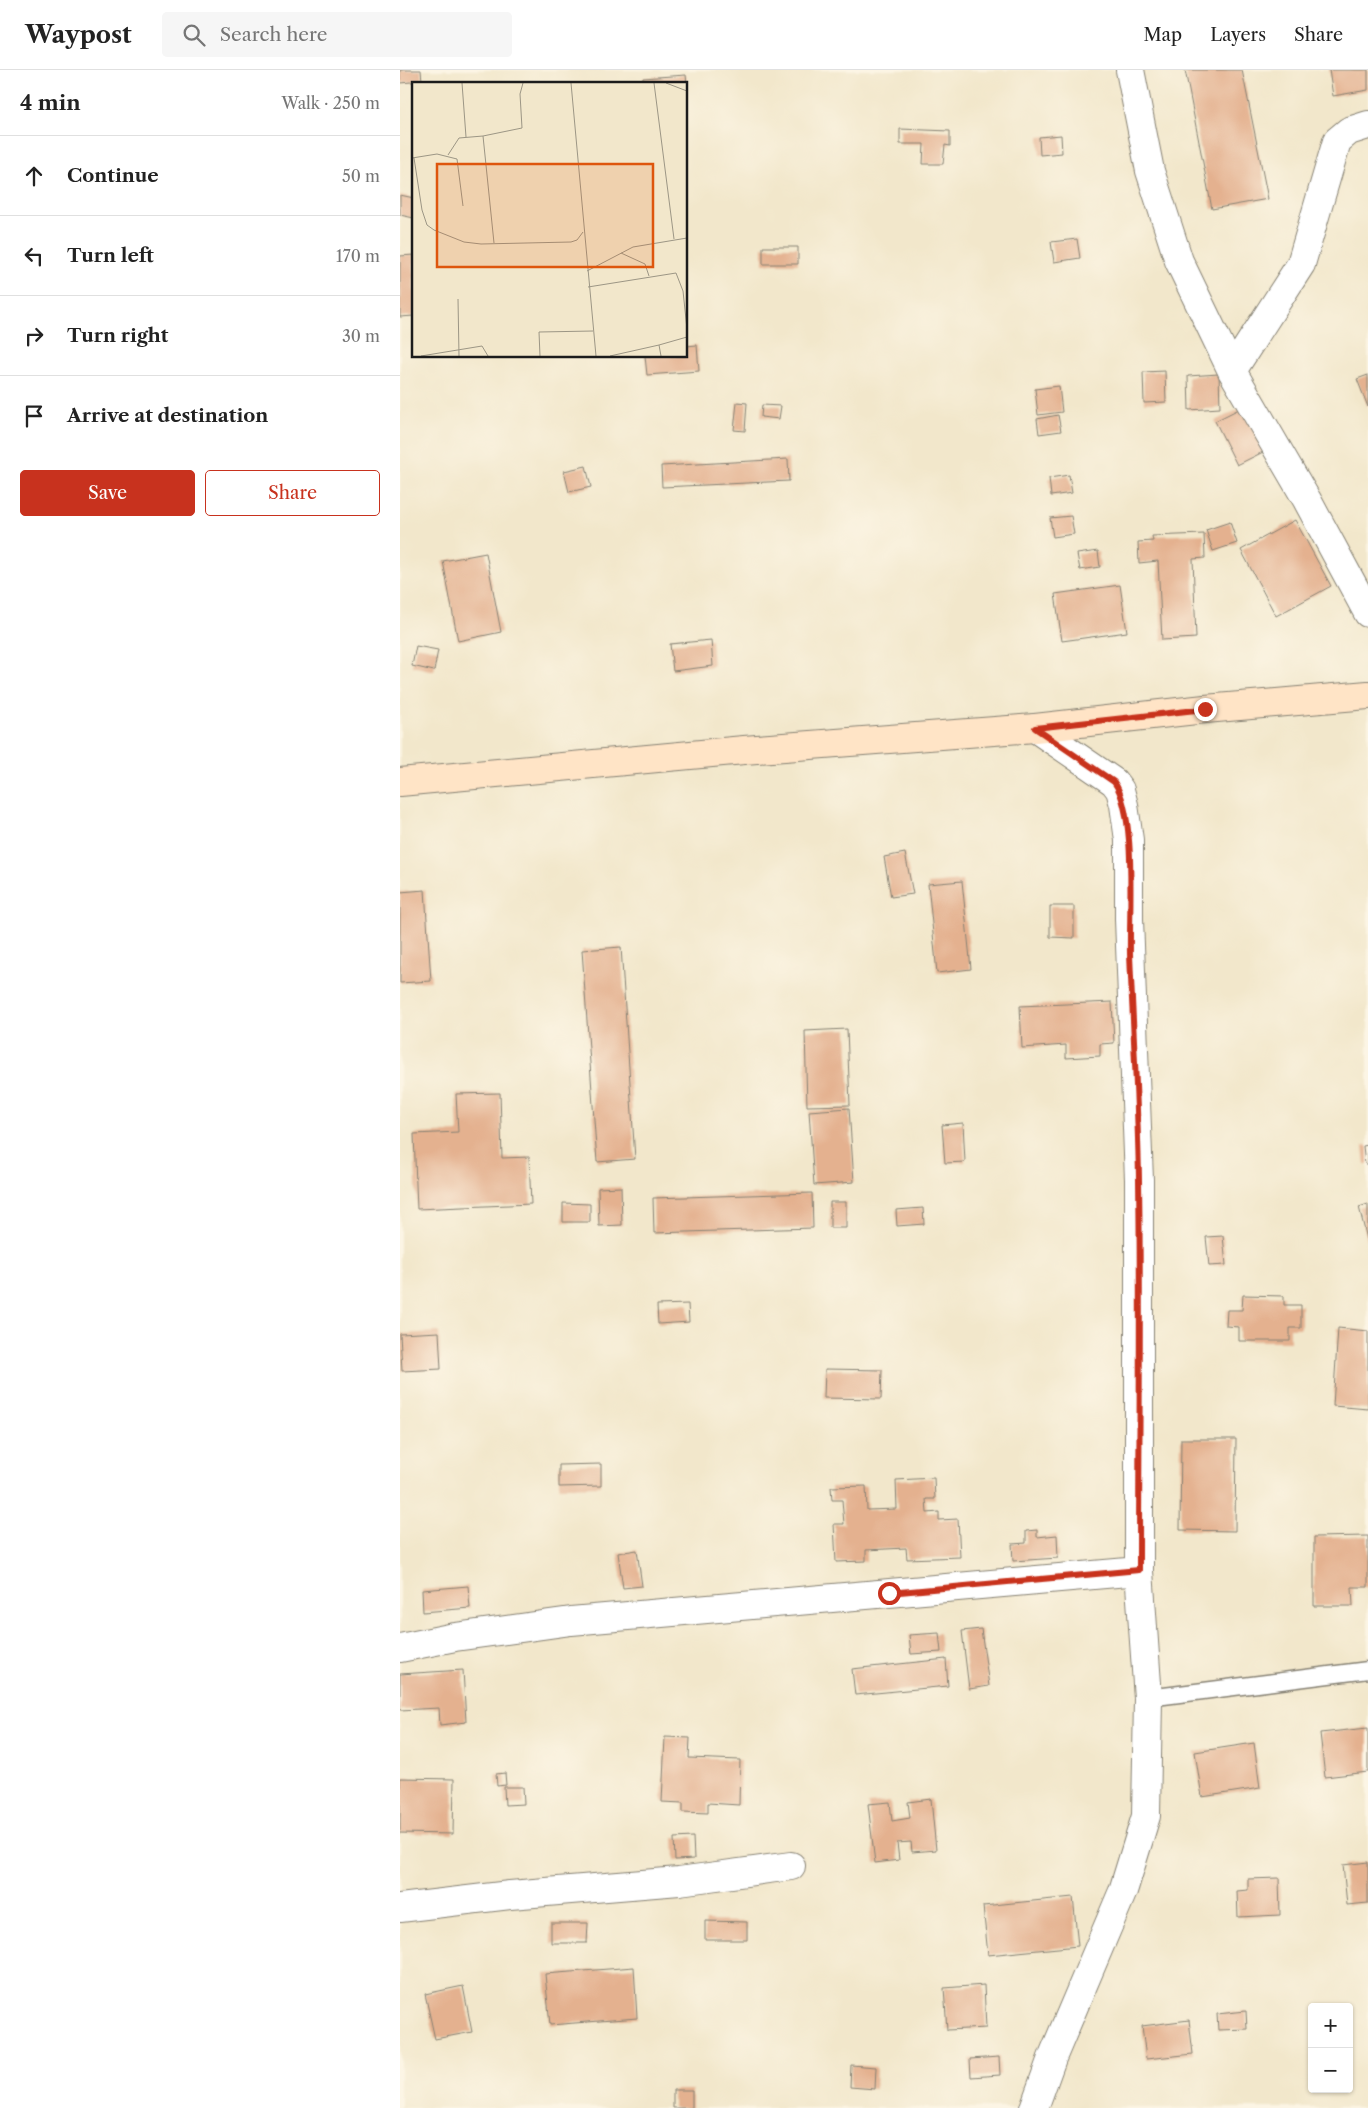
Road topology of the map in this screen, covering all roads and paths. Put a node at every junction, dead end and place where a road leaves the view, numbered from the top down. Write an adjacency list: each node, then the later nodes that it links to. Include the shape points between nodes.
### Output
1 (1130, 70): 3 (street, via 1150,171 1178,261)
2 (1368, 125): 3 (street, via 1349,131 1337,141 1301,264)
3 (1232, 370): 4 (street)
4 (1368, 613)
5 (1368, 695): 6 (main road)
6 (1035, 728): 7 (main road, via 744,750); 8 (street, via 1114,782 1124,805 1129,840 1129,928 1139,1180)
7 (400, 782)
8 (1139, 1570): 9 (street, via 571,1621); 11 (street)
9 (400, 1648)
10 (1368, 1670): 11 (lane)
11 (1148, 1698): 14 (street, via 1146,1816 1136,1852)
12 (791, 1866): 13 (street, via 680,1881)
13 (400, 1908)
14 (1034, 2108)

